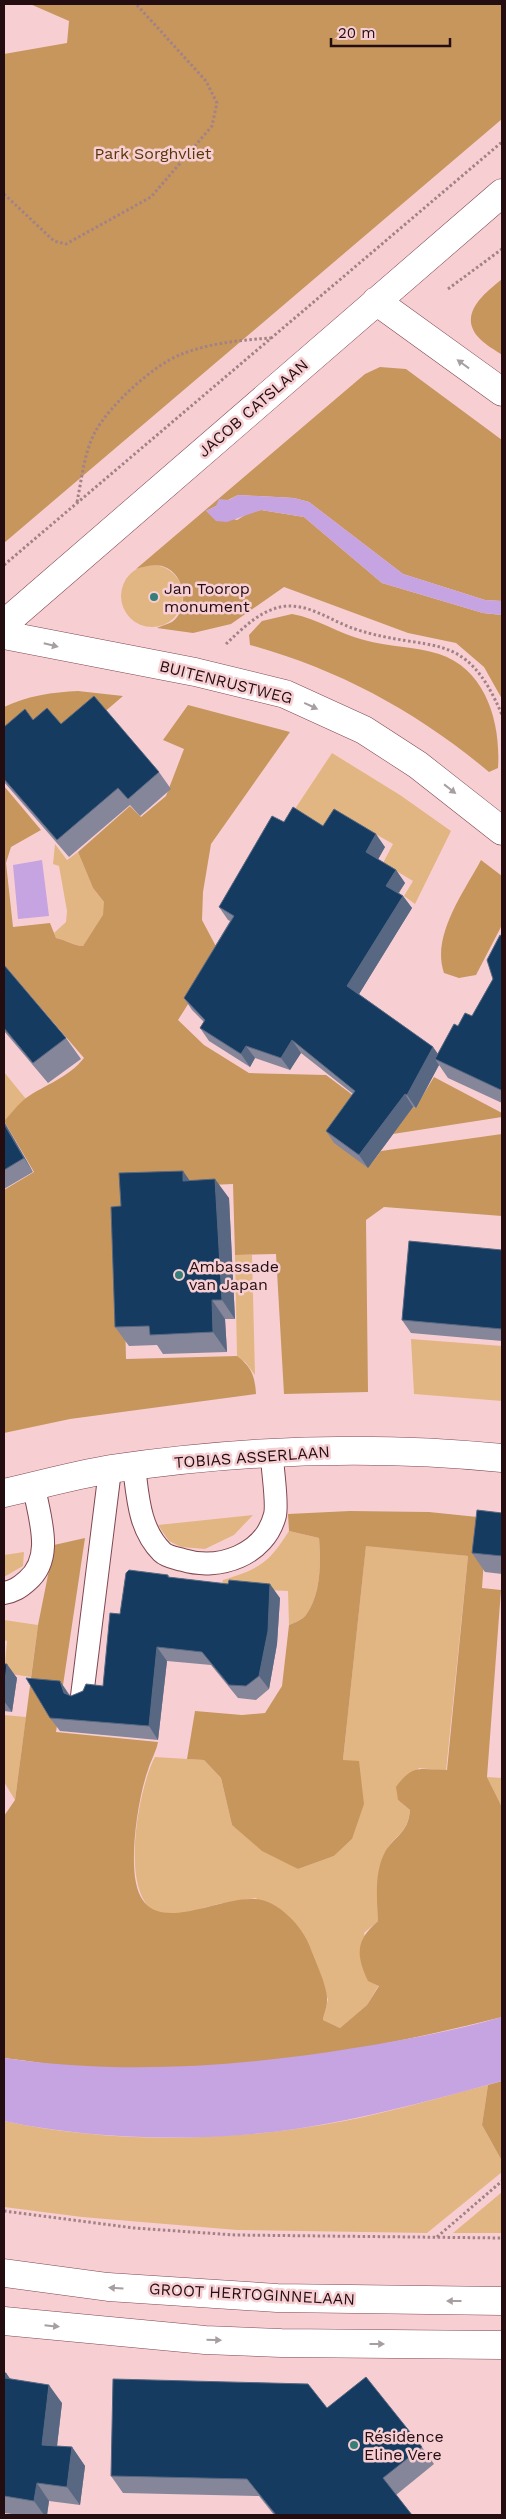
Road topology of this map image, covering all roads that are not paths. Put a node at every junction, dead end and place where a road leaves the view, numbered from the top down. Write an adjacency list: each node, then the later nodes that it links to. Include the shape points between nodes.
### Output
1 (502, 193): 2 (street, JACOB CATSLAAN)
2 (376, 301): 3 (street, one-way to 2); 4 (street, JACOB CATSLAAN)
3 (502, 392)
4 (4, 624)
5 (4, 635): 6 (street, BUITENRUSTWEG, one-way to 6, via 195,672 285,694 364,730 418,764)
6 (502, 831)
7 (272, 1454): 8 (street, TOBIAS ASSERLAAN, via 363,1452); 9 (street, TOBIAS ASSERLAAN); 9 (lane, via 275,1514 262,1541 233,1560 200,1565 164,1554 152,1541)
8 (502, 1458)
9 (122, 1468): 10 (street, TOBIAS ASSERLAAN); 13 (lane)
10 (34, 1487): 11 (street, TOBIAS ASSERLAAN); 12 (lane, via 45,1547 38,1572 15,1591)
11 (4, 1493)
12 (4, 1593)
13 (82, 1696)
14 (4, 2273): 15 (street, GROOT HERTOGINNELAAN, one-way to 14, via 277,2298 108,2287)
15 (502, 2301)
16 (4, 2321): 17 (street, one-way to 17, via 214,2340)
17 (502, 2345)

